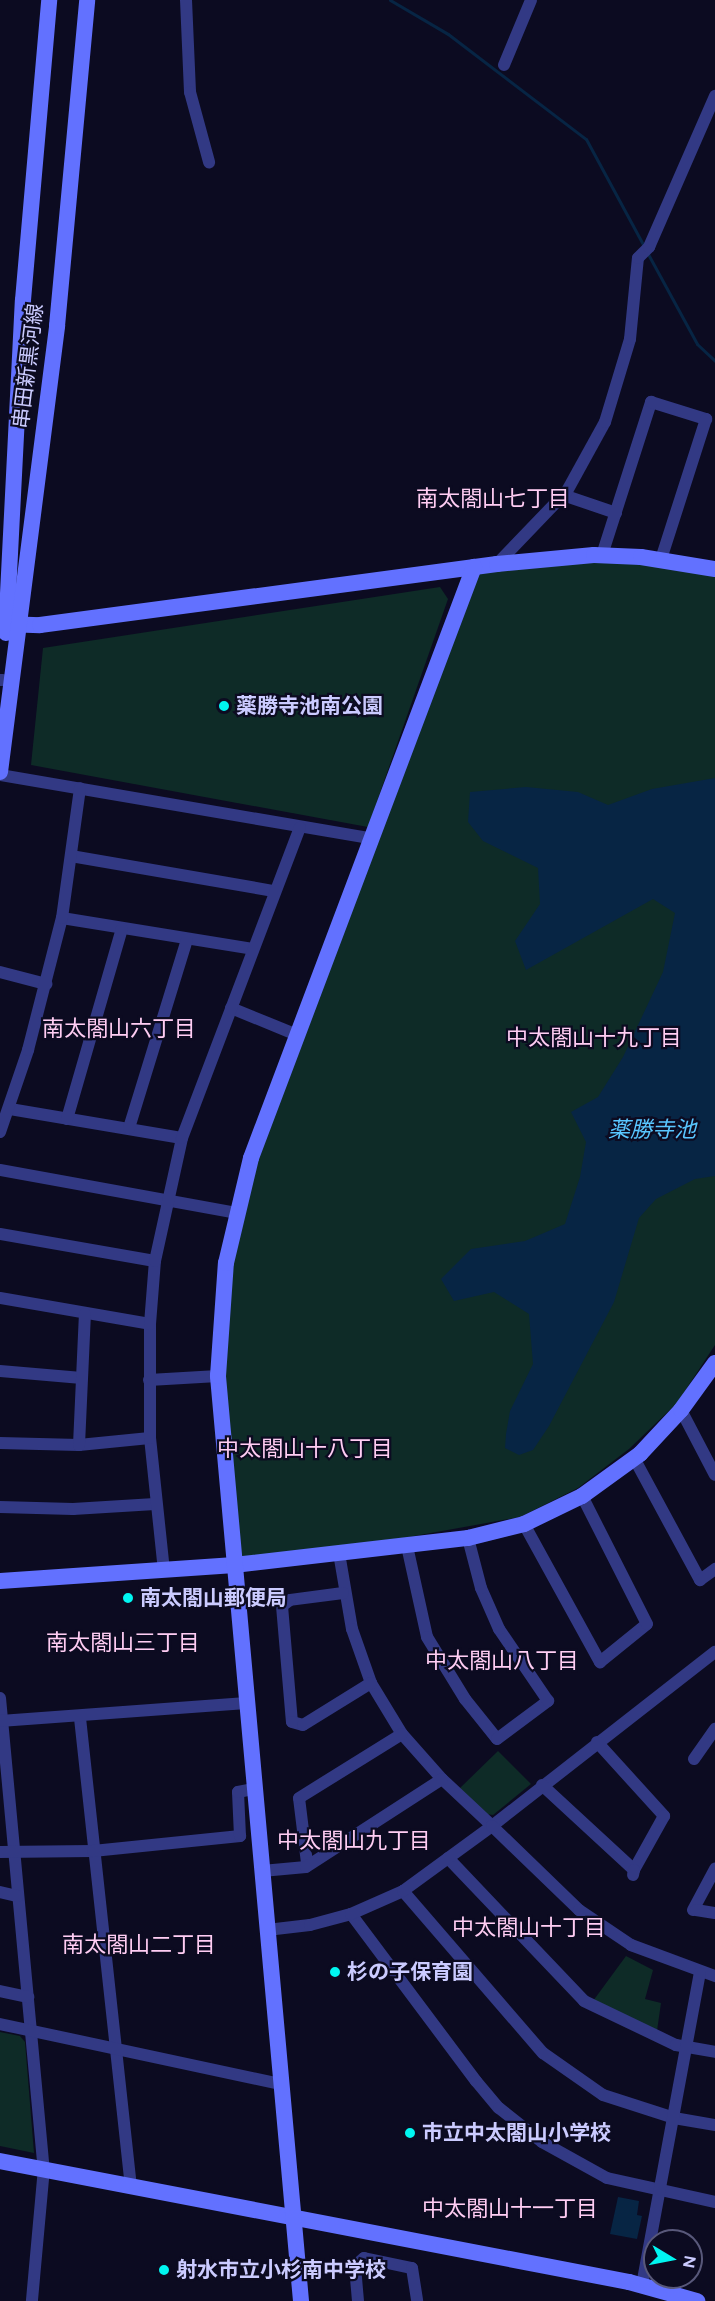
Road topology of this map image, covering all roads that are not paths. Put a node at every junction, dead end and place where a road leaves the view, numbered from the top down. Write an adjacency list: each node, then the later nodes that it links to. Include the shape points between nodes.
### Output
1 (49, 0): 15 (street, 串田新黒河線, via 23,300)
2 (87, 0): 15 (street, 串田新黒河線, via 57,326)
3 (186, 0): 7 (street, via 190,92)
4 (531, 0): 5 (street)
5 (504, 65)
6 (715, 96): 8 (street, via 649,247 638,258 630,339 616,388 605,422)
7 (209, 162)
8 (563, 495): 9 (street); 12 (street)
9 (616, 513): 10 (street); 11 (street, via 651,402 706,419)
10 (602, 555): 11 (street); 12 (street)
11 (661, 559): 14 (street)
12 (497, 564): 13 (street)
13 (474, 567): 15 (street, via 40,625); 21 (street)
14 (715, 569)
15 (12, 624): 16 (street, 串田新黒河線); 18 (street, 串田新黒河線)
16 (1, 680): 17 (street, 串田新黒河線)
17 (0, 697)
18 (0, 774): 19 (street)
19 (80, 788): 20 (street); 22 (street)
20 (300, 828): 21 (street); 23 (street)
21 (370, 838): 31 (street)
22 (71, 855): 23 (street); 24 (street)
23 (274, 891): 27 (street)
24 (62, 918): 25 (street); 29 (street)
25 (122, 929): 26 (street); 33 (street)
26 (187, 940): 27 (street); 34 (street)
27 (253, 949): 30 (street)
28 (0, 972): 29 (street)
29 (46, 984): 32 (street)
30 (231, 1008): 31 (street); 36 (street)
31 (297, 1035): 39 (street, via 251,1158)
32 (10, 1109): 33 (street); 35 (street)
33 (67, 1119): 34 (street)
34 (129, 1128): 36 (street)
35 (0, 1132)
36 (182, 1137): 38 (street)
37 (0, 1170): 38 (street)
38 (168, 1199): 39 (street); 41 (street)
39 (236, 1213): 47 (street, via 226,1263)
40 (0, 1234): 41 (street)
41 (155, 1260): 44 (street)
42 (0, 1300): 43 (street)
43 (85, 1314): 44 (street); 48 (street)
44 (150, 1324): 49 (street)
45 (715, 1363): 50 (street)
46 (0, 1371): 48 (street)
47 (218, 1376): 49 (street); 63 (street)
48 (82, 1378): 53 (street)
49 (149, 1380): 51 (street)
50 (681, 1410): 54 (street); 55 (street)
51 (150, 1438): 53 (street); 57 (street)
52 (0, 1443): 53 (street)
53 (79, 1445)
54 (634, 1458): 56 (street); 64 (street, via 700,1580)
55 (715, 1475)
56 (582, 1496): 59 (street); 59 (street, via 647,1624 600,1662)
57 (155, 1504): 58 (street, via 73,1509); 65 (street)
58 (0, 1507)
59 (524, 1524): 60 (street)
60 (468, 1538): 61 (street); 61 (street, via 481,1588 499,1629 548,1701 497,1739 465,1699 427,1637)
61 (407, 1546): 62 (street)
62 (339, 1553): 63 (street); 67 (street)
63 (234, 1565): 65 (street); 71 (street)
64 (715, 1569)
65 (164, 1570): 66 (street)
66 (0, 1581)
67 (343, 1593): 69 (street); 69 (street, via 290,1600 282,1606 292,1722 303,1725)
68 (715, 1652): 76 (street)
69 (371, 1683): 75 (street)
70 (0, 1698): 73 (street)
71 (246, 1703): 72 (street); 80 (street)
72 (80, 1718): 73 (street); 83 (street)
73 (2, 1722): 81 (street)
74 (715, 1729): 77 (street)
75 (402, 1734): 78 (street); 87 (street, via 299,1798)
76 (597, 1742): 79 (street); 79 (street, via 664,1816 633,1872)
77 (694, 1759)
78 (442, 1779): 82 (street); 87 (street)
79 (542, 1785): 82 (street)
80 (254, 1789): 83 (street, via 237,1792 240,1836); 89 (street)
81 (6, 1818): 85 (street)
82 (492, 1826): 86 (street); 96 (street, via 579,1910 631,1945)
83 (93, 1851): 85 (street); 103 (street)
84 (0, 1852): 85 (street)
85 (14, 1855): 92 (street)
86 (448, 1858): 90 (street); 102 (street, via 584,2001)
87 (307, 1863): 89 (street, via 306,1867)
88 (715, 1869): 93 (street, via 694,1910)
89 (262, 1871): 95 (street)
90 (403, 1891): 94 (street); 106 (street, via 543,2053 603,2095)
91 (0, 1892): 92 (street)
92 (18, 1896): 99 (street)
93 (715, 1913)
94 (351, 1914): 95 (street, via 310,1925); 111 (street, via 499,2108 542,2142 607,2178)
95 (267, 1930): 105 (street)
96 (700, 1973): 97 (street); 102 (street)
97 (715, 1976)
98 (0, 1991): 99 (street)
99 (28, 1997): 101 (street)
100 (0, 2024): 101 (street)
101 (32, 2030): 103 (street); 109 (street)
102 (686, 2046): 104 (street); 106 (street)
103 (116, 2048): 105 (street); 110 (street)
104 (715, 2052)
105 (280, 2084): 113 (street)
106 (674, 2118): 107 (street); 111 (street)
107 (715, 2125)
108 (0, 2161): 109 (street)
109 (44, 2168): 110 (street); 115 (street)
110 (131, 2186): 113 (street)
111 (658, 2192): 112 (street); 114 (street)
112 (715, 2202)
113 (293, 2218): 114 (street); 116 (street)
114 (642, 2285): 119 (street)
115 (32, 2301)
116 (301, 2301)
117 (358, 2301): 118 (street, via 355,2266 364,2258 412,2268)
118 (417, 2301)
119 (697, 2301)

